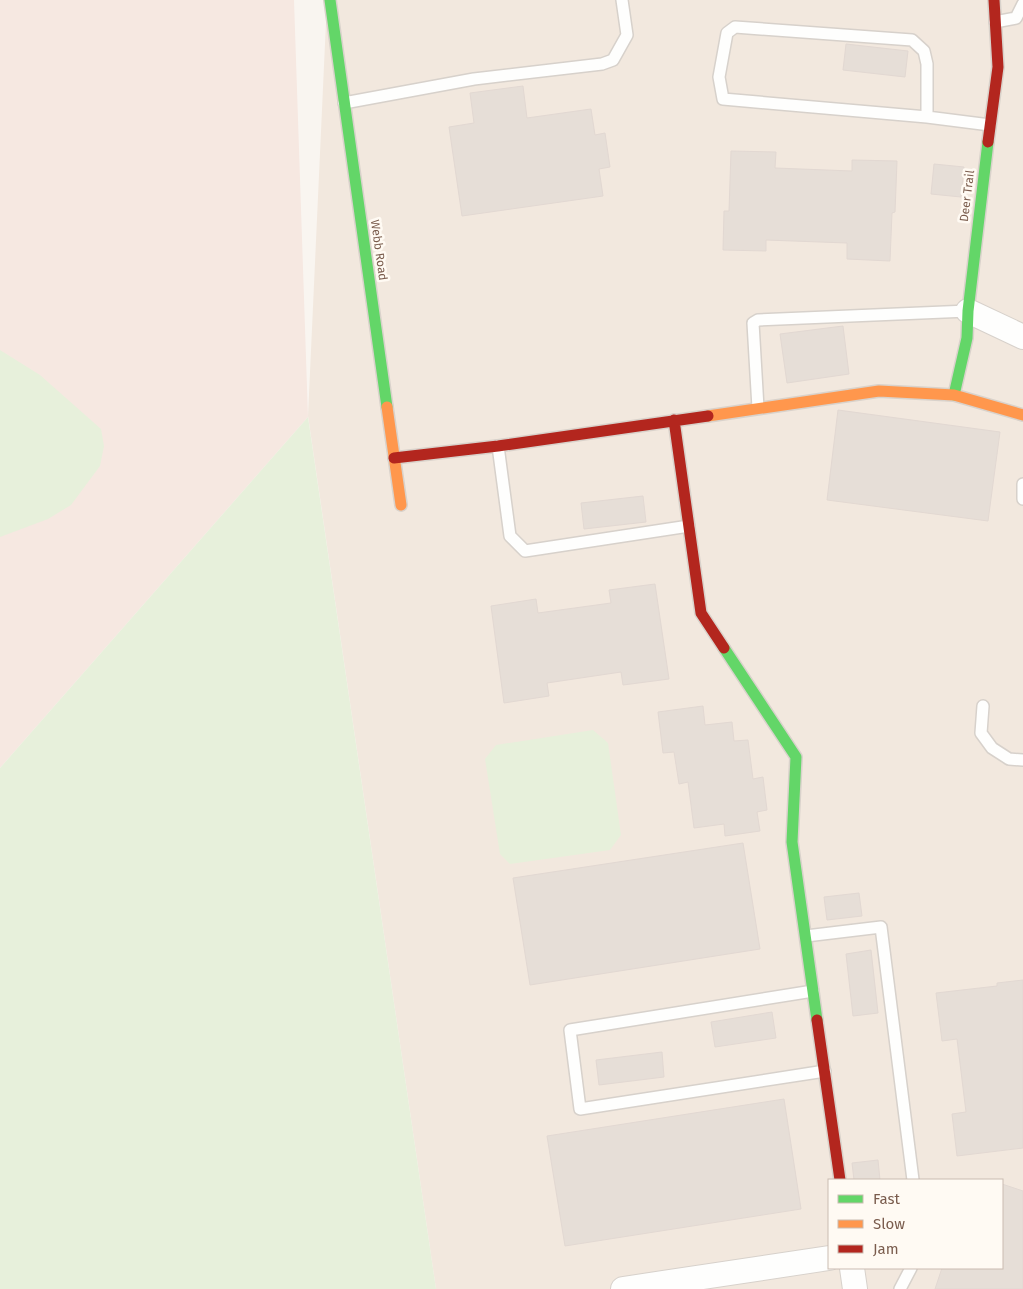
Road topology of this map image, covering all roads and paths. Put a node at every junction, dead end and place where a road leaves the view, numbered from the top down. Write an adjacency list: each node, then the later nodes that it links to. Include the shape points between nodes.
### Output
1 (330, 0): 6 (street, Webb Road)
2 (622, 0): 6 (lane, via 627,35 614,60 474,79)
3 (994, 0): 5 (street, Deer Trail)
4 (1023, 4): 5 (lane, via 1016,18)
5 (995, 22): 8 (street, Deer Trail, via 998,67)
6 (344, 103): 16 (street, Webb Road)
7 (926, 117): 7 (lane, via 723,99 719,76 727,33 735,27 912,40 924,50 927,64); 8 (lane)
8 (990, 125): 9 (street, Deer Trail)
9 (968, 311): 10 (street); 11 (street, Deer Trail, via 967,338); 12 (lane, via 758,320 753,323)
10 (1023, 337)
11 (954, 395): 12 (street, via 879,391); 13 (street)
12 (758, 408): 14 (street)
13 (1023, 415)
14 (674, 420): 15 (street); 20 (street)
15 (498, 446): 16 (street); 20 (lane, via 510,536 525,551)
16 (394, 458): 19 (street, Webb Road)
17 (1023, 484): 18 (lane)
18 (1023, 499)
19 (401, 504)
20 (689, 526): 23 (street, via 701,613 796,757 792,842)
21 (983, 706): 22 (lane, via 981,733 992,748 1009,759)
22 (1023, 760)
23 (806, 936): 24 (street); 27 (lane, via 882,926)
24 (813, 991): 25 (street); 25 (lane, via 570,1030 580,1108)
25 (825, 1071): 26 (street)
26 (840, 1179)
27 (913, 1179)
28 (828, 1258): 31 (street)
29 (852, 1269): 33 (street)
30 (910, 1269): 34 (lane)
31 (719, 1282): 32 (street)
32 (623, 1289)
33 (855, 1289)
34 (900, 1289)

